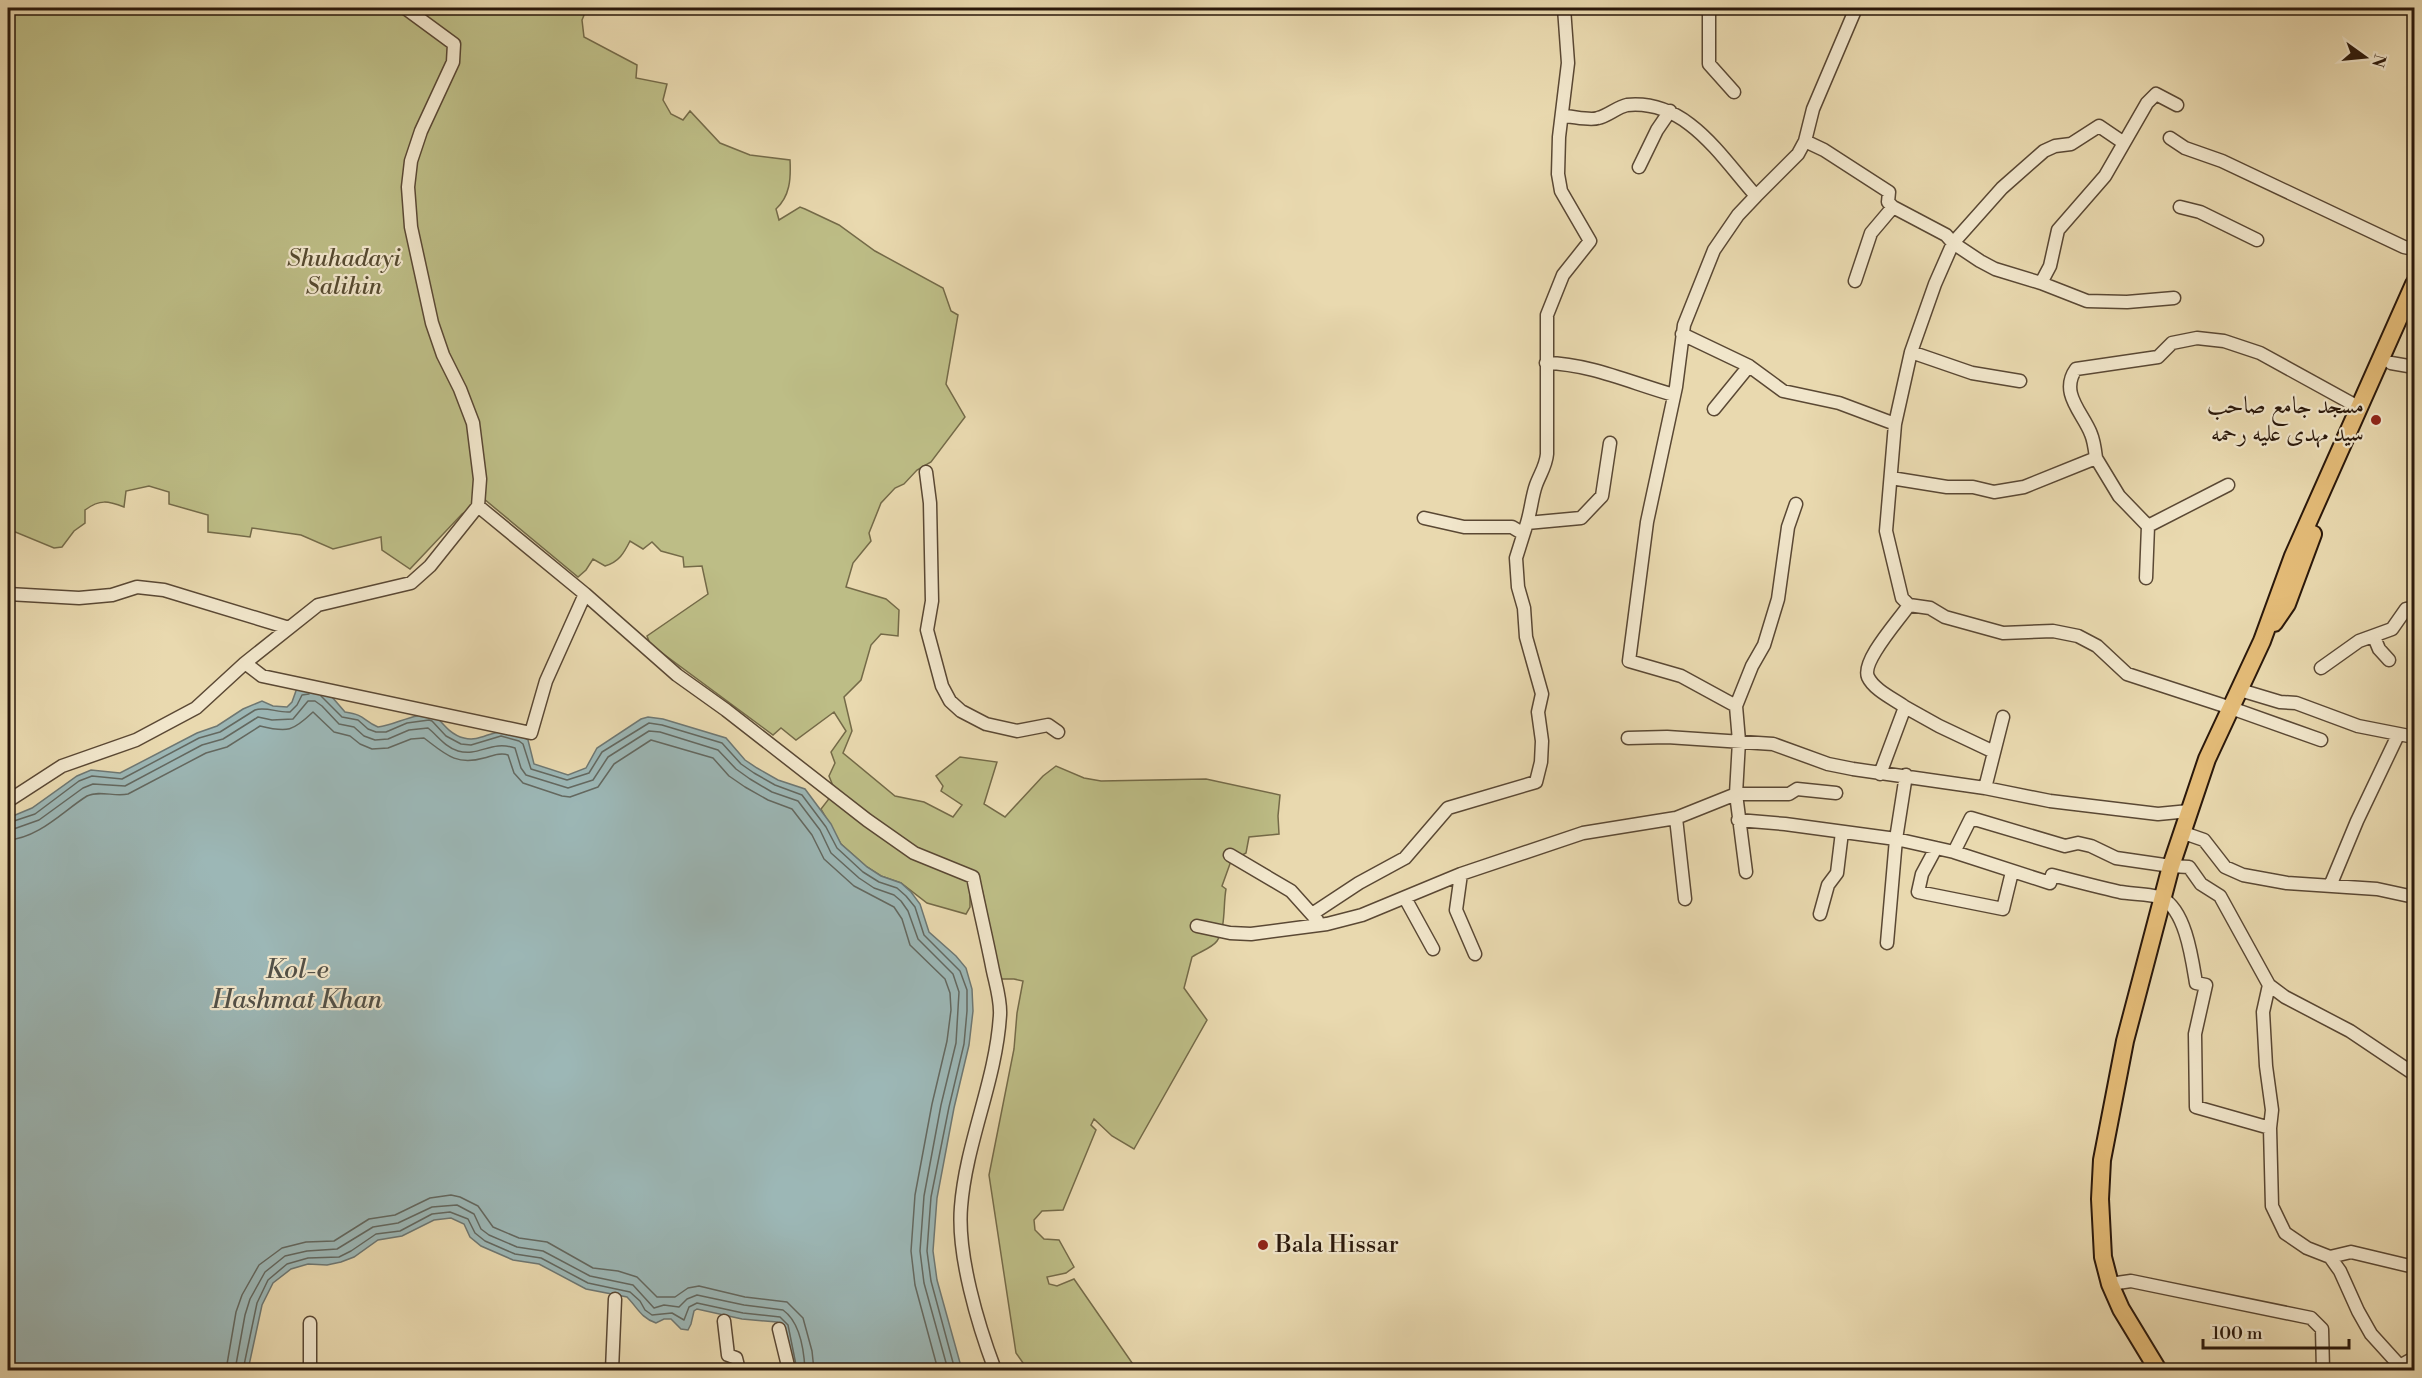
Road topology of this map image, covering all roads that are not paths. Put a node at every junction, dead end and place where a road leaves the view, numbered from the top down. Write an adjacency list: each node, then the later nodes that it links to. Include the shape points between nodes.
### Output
1 (405, 8): 41 (street, via 454,44 453,62 411,161 408,187 411,227 432,323 473,423 480,479)
2 (1564, 8): 8 (street, via 1568,63)
3 (1709, 8): 5 (street, via 1710,64)
4 (1856, 8): 10 (street, via 1814,109)
5 (1734, 92)
6 (2177, 105): 11 (street, via 2153,96)
7 (1670, 111): 8 (street, via 1650,105 1625,105 1598,118); 12 (street); 13 (street, via 1720,152)
8 (1562, 116): 26 (street, via 1558,174 1561,191 1590,241 1563,275 1547,315)
9 (2170, 138): 18 (street)
10 (1805, 141): 13 (street, via 1798,154); 14 (street, via 1889,192 1888,202)
11 (2124, 143): 17 (street, via 2099,126 2071,144 2044,151 2002,188); 20 (street, via 2105,176 2058,230 2050,266)
12 (1639, 167)
13 (1756, 196): 24 (street, via 1714,250)
14 (1893, 207): 17 (street, via 1946,235); 19 (street, via 1871,233)
15 (2180, 207): 16 (street, via 2200,212)
16 (2257, 240)
17 (1953, 243): 20 (street, via 1995,269); 25 (street)
18 (2415, 249)
19 (1855, 281)
20 (2041, 283): 22 (street, via 2087,302)
21 (2415, 284): 32 (main road)
22 (2174, 298)
23 (2415, 309): 27 (main road)
24 (1682, 334): 28 (street); 31 (street)
25 (1911, 352): 30 (street, via 1972,373); 34 (street)
26 (1546, 363): 31 (street, via 1617,375); 44 (street, via 1546,466 1535,488)
27 (2391, 363): 29 (street); 52 (main road, via 2326,503 2287,604)
28 (1749, 366): 33 (street); 34 (street, via 1783,391 1839,403)
29 (2415, 367)
30 (2020, 381)
31 (1674, 395): 57 (street, via 1647,522 1629,661 1682,676)
32 (2360, 408): 36 (street, via 2260,352 2197,338 2172,343 2158,357 2076,369 2070,376 2073,403 2091,434); 52 (main road, via 2293,556)
33 (1714, 409)
34 (1895, 424): 38 (street)
35 (1610, 443): 44 (street, via 1602,496 1592,508 1581,518)
36 (2096, 458): 38 (street, via 2024,487 1994,492); 43 (street, via 2119,496)
37 (926, 472): 61 (street, via 932,601 927,630 942,686 961,711 986,724 1017,731 1048,725)
38 (1891, 478): 48 (street, via 1886,531 1902,598)
39 (2228, 485): 43 (street)
40 (1796, 504): 57 (street, via 1764,645)
41 (478, 506): 47 (street); 50 (street, via 430,566 411,583 318,605)
42 (1424, 518): 44 (street, via 1464,527)
43 (2148, 526): 45 (street)
44 (1525, 528): 92 (street, via 1516,558 1526,637 1542,694 1538,712 1541,762 1536,782 1448,808 1405,858)
45 (2146, 578)
46 (8, 594): 50 (street, via 79,598 112,595 136,587 164,590)
47 (585, 594): 54 (street, via 546,681 531,733 262,676); 115 (street, via 677,675 867,820 914,853 973,877 1000,1013 998,1044 961,1205 961,1228 969,1279)
48 (1909, 605): 58 (street, via 1881,641 1867,676); 59 (street, via 1930,608 1945,617 2003,633 2078,636 2097,646 2127,674)
49 (2415, 608): 51 (street, via 2406,609 2392,629)
50 (289, 628): 54 (street)
51 (2374, 636): 53 (street); 55 (street, via 2359,641)
52 (2262, 641): 56 (main road)
53 (2389, 660)
54 (245, 663): 73 (street, via 196,708 136,740 62,766)
55 (2321, 668)
56 (2240, 690): 59 (main road); 62 (street)
57 (1736, 706): 66 (street)
58 (1905, 707): 67 (street); 68 (street)
59 (2230, 708): 65 (street); 74 (main road)
60 (2003, 717): 67 (street)
61 (1058, 732)
62 (2398, 735): 63 (street); 87 (street)
63 (2415, 737)
64 (1628, 738): 66 (street)
65 (2321, 740)
66 (1739, 741): 68 (street, via 1773,744 1828,764); 72 (street)
67 (1994, 752): 70 (street)
68 (1880, 774): 69 (street)
69 (1906, 776): 70 (street); 79 (street)
70 (1985, 788): 74 (street, via 2049,801 2158,814)
71 (1836, 793): 72 (street, via 1797,789 1789,794)
72 (1736, 794): 75 (street); 76 (street)
73 (8, 801)
74 (2189, 811): 78 (main road)
75 (1676, 818): 86 (street, via 1583,833); 90 (street)
76 (1738, 820): 77 (street); 84 (street)
77 (1842, 832): 79 (street); 93 (street, via 1837,873 1828,885)
78 (2181, 832): 83 (main road); 87 (street, via 2204,840 2225,867 2243,874)
79 (1896, 839): 80 (street); 96 (street)
80 (1936, 848): 81 (street); 85 (street, via 1922,874 1918,892 2003,909)
81 (1954, 852): 83 (street, via 1971,818 2065,846 2078,843 2116,858); 85 (street)
82 (1230, 855): 92 (street, via 1291,891)
83 (2170, 866): 91 (main road); 99 (street, via 2189,867 2201,884 2220,896)
84 (1746, 872)
85 (2012, 872): 91 (street, via 2050,882 2052,875)
86 (1461, 874): 89 (street); 98 (street, via 1456,910)
87 (2330, 886): 88 (street, via 2377,889)
88 (2415, 897)
89 (1405, 898): 94 (street); 97 (street)
90 (1685, 898)
91 (2162, 898): 101 (street, via 2176,913 2188,941 2196,983 2206,985 2195,1034 2196,1107); 104 (main road, via 2125,1041 2102,1160 2103,1257)
92 (1312, 914): 94 (street)
93 (1820, 914)
94 (1323, 925): 95 (street, via 1251,934)
95 (1197, 926)
96 (1887, 943)
97 (1433, 949)
98 (1475, 954)
99 (2269, 985): 100 (street); 101 (street, via 2263,1012 2272,1110)
100 (2415, 1074)
101 (2270, 1128): 102 (street, via 2272,1206 2278,1221 2284,1233)
102 (2330, 1257): 103 (street, via 2351,1252); 110 (street, via 2371,1334)
103 (2415, 1267)
104 (2110, 1284): 116 (main road); 117 (street, via 2131,1281 2312,1318 2322,1329)
105 (615, 1299): 112 (street)
106 (724, 1321): 113 (street, via 728,1355 736,1358)
107 (310, 1323): 111 (street)
108 (779, 1329): 114 (street)
109 (2415, 1358): 110 (street)
110 (2396, 1369)
111 (310, 1371)
112 (612, 1371)
113 (739, 1371)
114 (789, 1371)
115 (995, 1371)
116 (2158, 1371)
117 (2323, 1371)

